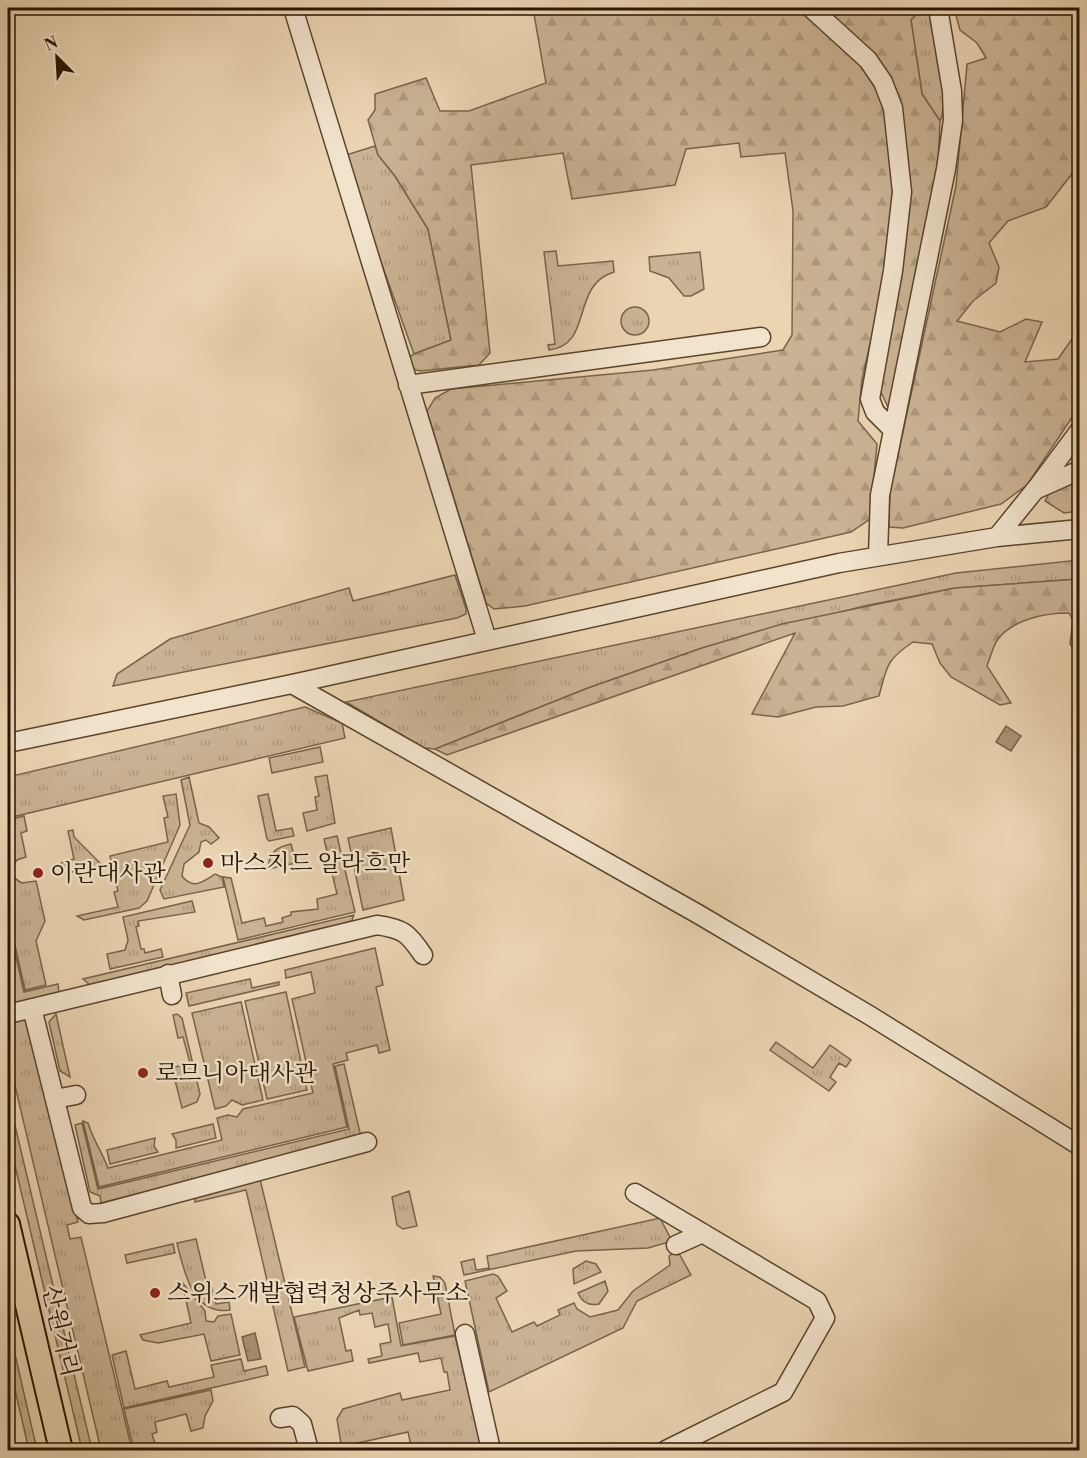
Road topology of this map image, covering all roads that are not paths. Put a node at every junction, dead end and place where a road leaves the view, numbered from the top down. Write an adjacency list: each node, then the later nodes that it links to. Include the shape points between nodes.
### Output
1 (293, 8): 5 (street)
2 (811, 8): 6 (street, via 868,60 883,82 893,108 902,192 893,271 870,399 875,412)
3 (938, 8): 6 (street, via 949,64 953,120)
4 (761, 337): 5 (street)
5 (408, 385): 13 (street)
6 (892, 430): 12 (street, via 880,495)
7 (1080, 430): 9 (street)
8 (1080, 470): 9 (street)
9 (1035, 490): 11 (street)
10 (1080, 529): 11 (street)
11 (997, 537): 12 (street)
12 (878, 556): 13 (street)
13 (487, 640): 14 (street)
14 (292, 684): 15 (street); 24 (street, via 715,924)
15 (8, 742)
16 (423, 955): 17 (street, via 410,936 399,929 362,920)
17 (168, 974): 18 (street); 19 (street, via 78,988)
18 (172, 995)
19 (32, 1008): 20 (street); 22 (street)
20 (8, 1014)
21 (76, 1095): 22 (street)
22 (55, 1099): 23 (street, via 82,1208 104,1221)
23 (367, 1143)
24 (1080, 1146)
25 (635, 1193): 27 (street)
26 (8, 1224): 32 (main road, 산원거리)
27 (703, 1233): 28 (street); 31 (street, via 817,1301 825,1318 783,1392)
28 (676, 1245)
29 (465, 1334): 34 (street)
30 (280, 1418): 33 (street, via 293,1416 302,1424)
31 (663, 1445)
32 (62, 1450)
33 (309, 1450)
34 (492, 1450)

